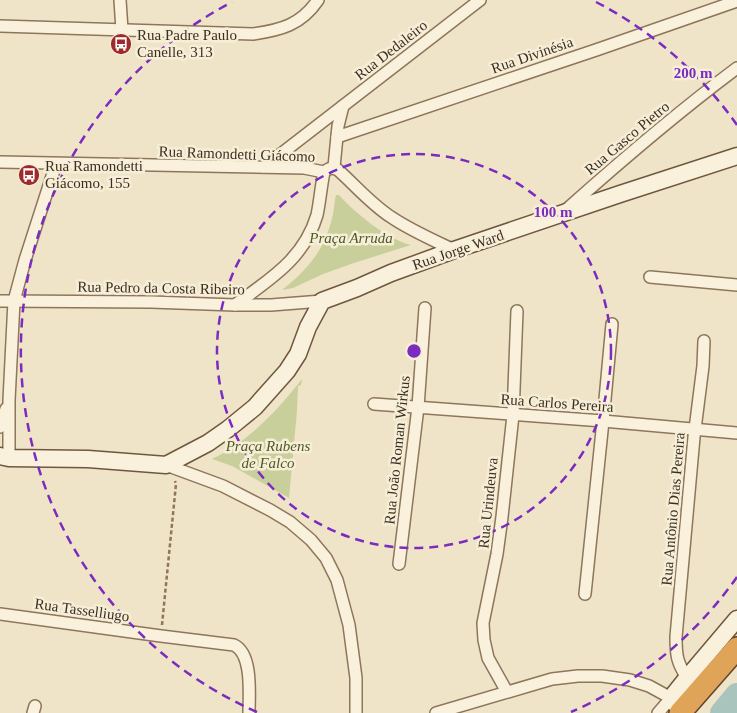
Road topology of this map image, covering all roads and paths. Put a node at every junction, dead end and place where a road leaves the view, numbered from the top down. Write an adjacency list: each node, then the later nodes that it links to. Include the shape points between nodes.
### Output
1 (120, 0): 6 (street)
2 (318, 0): 6 (street, via 298,21 276,30 253,34)
3 (480, 0): 8 (street, Rua Dedaleiro)
4 (737, 1): 9 (street, Rua Divinésia)
5 (0, 26): 6 (street)
6 (122, 30)
7 (737, 68): 15 (street, Rua Gasco Pietro, via 624,158)
8 (343, 106): 9 (street); 13 (street, Rua Dedaleiro)
9 (337, 137): 14 (street)
10 (737, 156): 15 (street, Rua Jorge Ward)
11 (0, 162): 12 (street, Rua Ramondetti Giácomo)
12 (56, 164): 13 (street, Rua Ramondetti Giácomo); 21 (street)
13 (264, 168): 14 (street, Rua Ramondetti Giácomo)
14 (328, 170): 16 (street, via 342,173 389,216); 22 (street, via 313,225 303,246 285,267)
15 (562, 214): 16 (street, Rua Jorge Ward)
16 (454, 250): 19 (street, Rua Jorge Ward)
17 (650, 277): 18 (street)
18 (737, 285)
19 (322, 300): 22 (street, Rua Pedro da Costa Ribeiro); 36 (street, via 298,354 256,407 208,442)
20 (0, 301): 21 (street, Rua Pedro da Costa Ribeiro)
21 (14, 301): 22 (street, Rua Pedro da Costa Ribeiro); 27 (street)
22 (235, 305)
23 (425, 308): 29 (street, Rua João Roman Wirkus)
24 (517, 311): 30 (street, Rua Urindeuva)
25 (612, 324): 31 (street)
26 (704, 341): 33 (street, Rua Antônio Dias Pereira)
27 (9, 400): 32 (street); 35 (street)
28 (374, 404): 29 (street, Rua Carlos Pereira)
29 (418, 407): 30 (street, Rua Carlos Pereira); 37 (street, Rua João Roman Wirkus)
30 (513, 415): 31 (street, Rua Carlos Pereira); 44 (street, Rua Urindeuva, via 499,545 483,623 488,658)
31 (603, 421): 33 (street, Rua Carlos Pereira); 38 (street)
32 (0, 427)
33 (695, 429): 34 (street, Rua Carlos Pereira); 43 (street, Rua Antônio Dias Pereira, via 676,637 676,654)
34 (737, 433)
35 (3, 461): 36 (street, via 88,459)
36 (166, 465): 41 (path, via 176,484); 47 (street, via 223,486 270,510 290,522 326,558 337,580 349,625 356,678)
37 (399, 564)
38 (585, 594)
39 (0, 614): 41 (street, Rua Tasselliugo)
40 (737, 619): 43 (street)
41 (161, 636): 46 (street, Rua Tasselliugo, via 234,645 242,650 246,660)
42 (737, 648): 45 (highway)
43 (687, 678): 45 (street)
44 (507, 692): 45 (street, via 552,679 602,676 649,686); 48 (street)
45 (679, 709): 49 (street)
46 (249, 713)
47 (356, 713)
48 (436, 713)
49 (658, 713)

